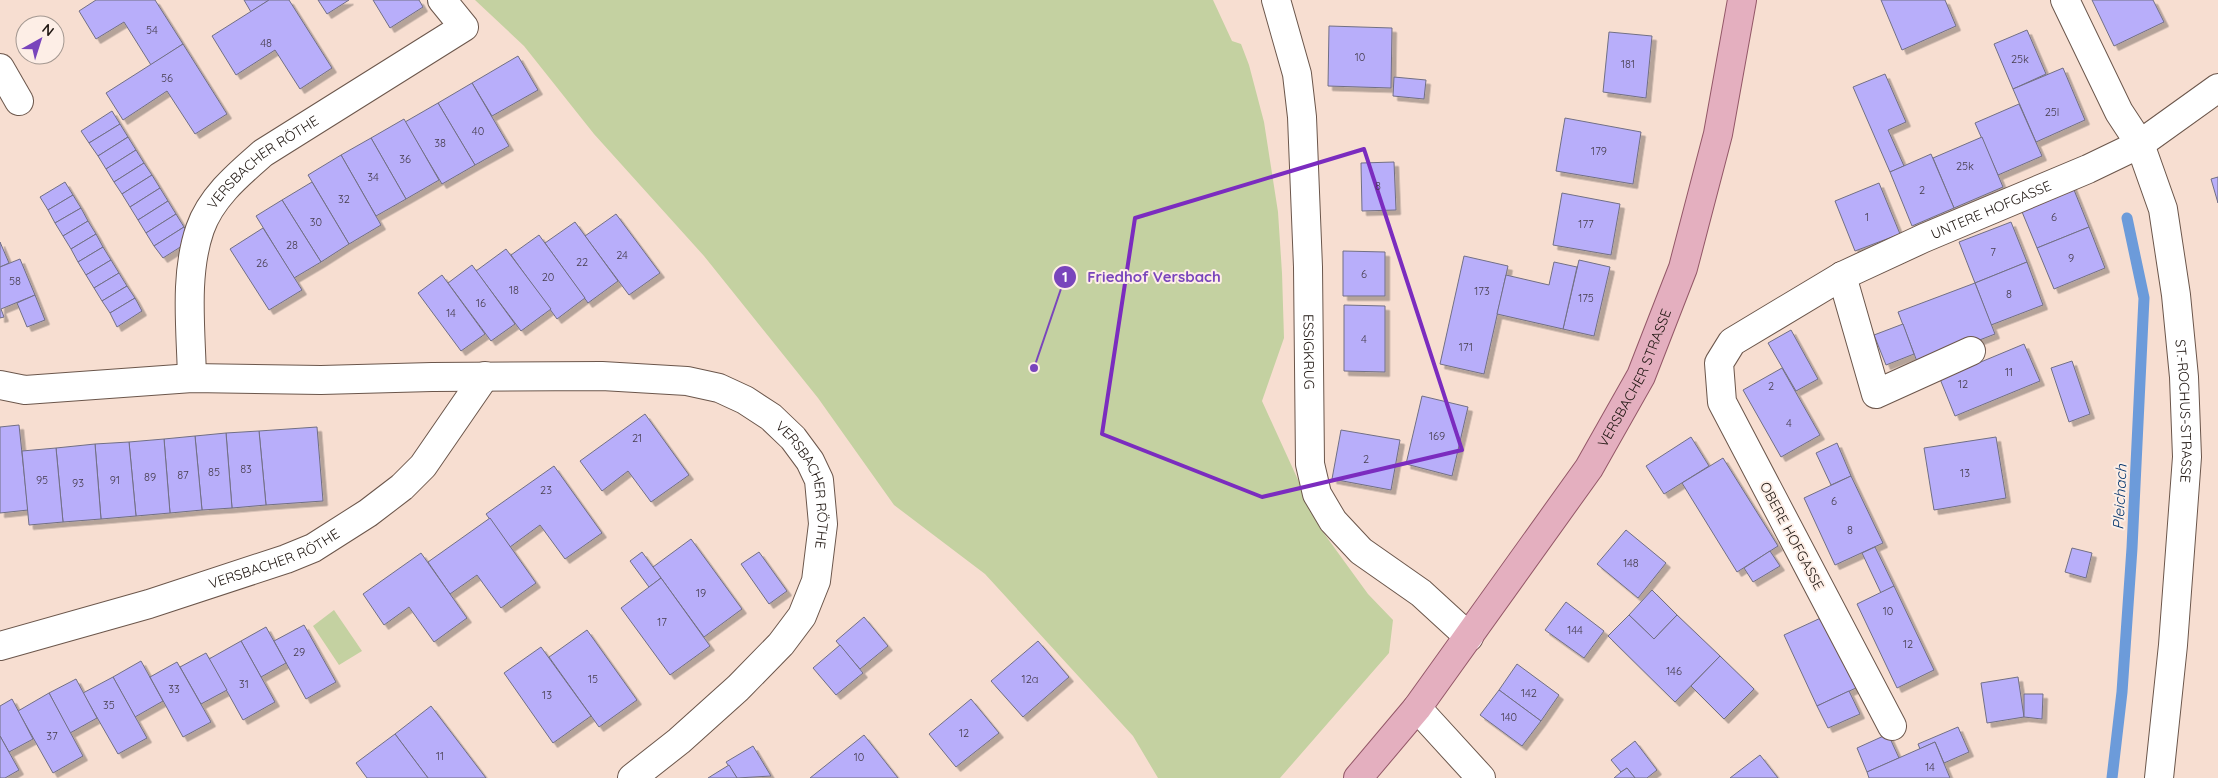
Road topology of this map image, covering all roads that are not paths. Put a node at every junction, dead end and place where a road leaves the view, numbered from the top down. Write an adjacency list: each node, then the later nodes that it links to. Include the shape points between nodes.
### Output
1 (442, 0): 13 (street, VERSBACHER RÖTHE, via 464,27 263,153 236,176 216,200 200,228 194,257 191,284)
2 (1276, 0): 15 (street, ESSIGKRUG, via 1297,74 1302,117 1308,267 1310,464 1317,494 1333,521 1361,551 1421,593)
3 (1742, 0): 15 (main road, VERSBACHER STRASSE, via 1718,134 1683,268 1641,376 1588,468)
4 (2065, 0): 8 (street, ST.-ROCHUS-STRASSE, via 2120,112)
5 (0, 68): 7 (street)
6 (2218, 88): 8 (street)
7 (19, 101)
8 (2140, 144): 9 (street, UNTERE HOFGASSE); 22 (street, ST.-ROCHUS-STRASSE, via 2163,209 2176,295 2187,457)
9 (1842, 276): 10 (street, UNTERE HOFGASSE); 11 (street, via 1876,394)
10 (1732, 342): 18 (street, OBERE HOFGASSE, via 1719,363 1722,402)
11 (1971, 351)
12 (484, 376): 13 (street, VERSBACHER RÖTHE, via 321,380); 16 (street, VERSBACHER RÖTHE, via 423,466 368,513 314,548 149,604); 19 (street, VERSBACHER RÖTHE, via 602,376 688,382 719,388 771,417 793,438 819,480 823,524 819,564 802,616 781,644 738,688)
13 (192, 378): 14 (street, VERSBACHER RÖTHE, via 25,390)
14 (0, 385)
15 (1469, 637): 17 (main road, VERSBACHER STRASSE)
16 (0, 646)
17 (1417, 708): 20 (main road, VERSBACHER STRASSE); 21 (street)
18 (1892, 726)
19 (632, 778)
20 (1358, 778)
21 (1481, 778)
22 (2159, 778)

